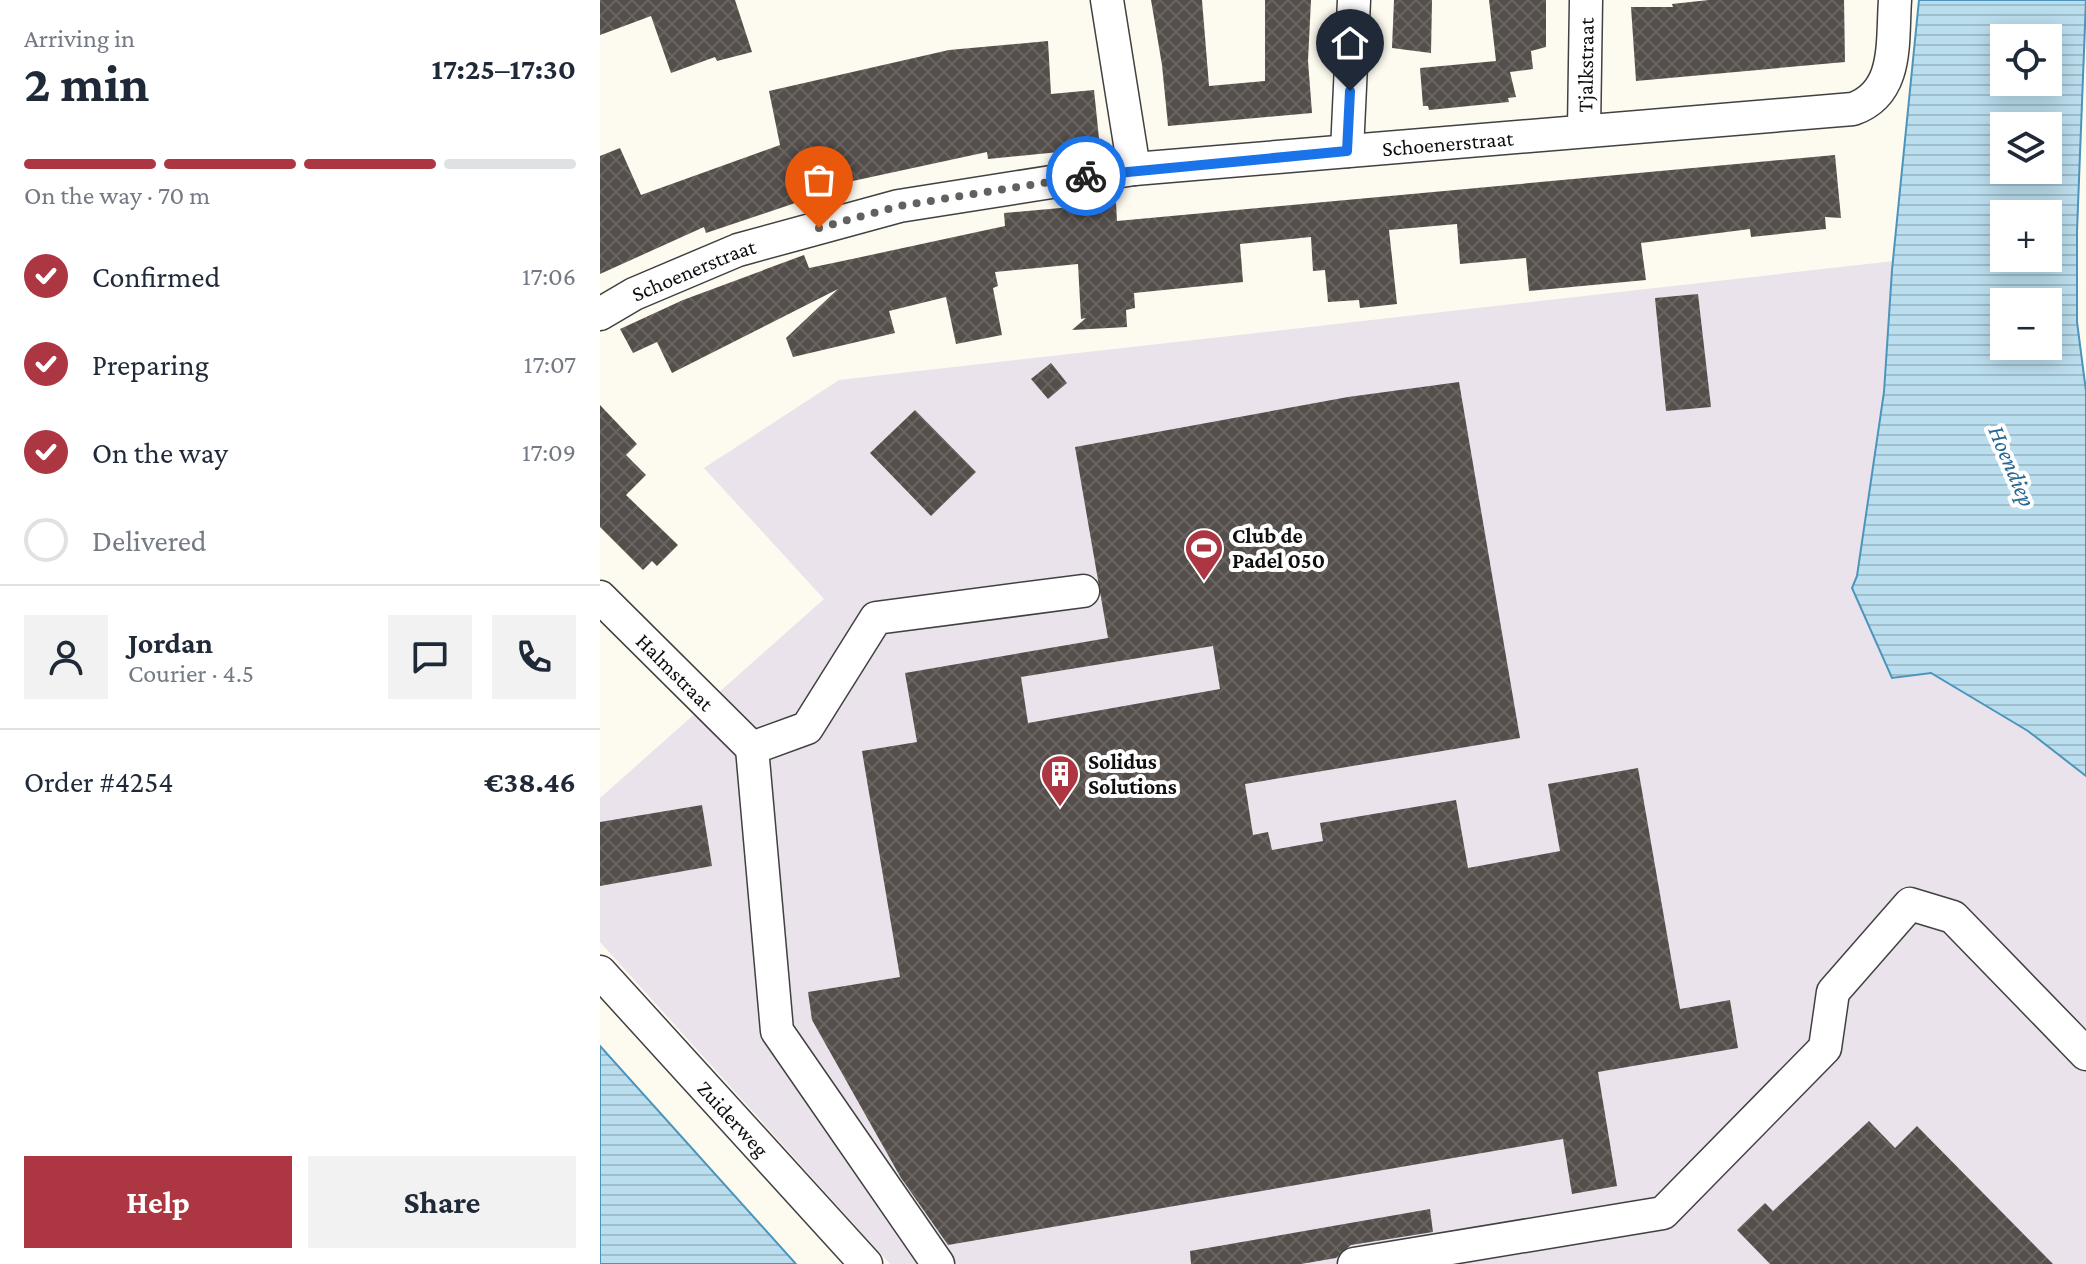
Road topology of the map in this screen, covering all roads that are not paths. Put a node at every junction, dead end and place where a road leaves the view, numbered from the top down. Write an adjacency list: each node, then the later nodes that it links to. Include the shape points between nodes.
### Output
1 (1107, 0): 7 (street)
2 (1354, 0): 6 (street)
3 (1586, 0): 5 (street, Tjalkstraat)
4 (1895, 0): 5 (street, Schoenerstraat, via 1890,72 1882,92 1868,104)
5 (1584, 129): 6 (street, Schoenerstraat)
6 (1347, 151): 7 (street, Schoenerstraat)
7 (1134, 169): 8 (street, Schoenerstraat, via 899,206 738,250)
8 (600, 314)
9 (1083, 591): 11 (street, via 876,618 807,728)
10 (600, 597): 11 (street, Halmstraat)
11 (752, 748): 15 (street, via 777,1031)
12 (600, 972): 14 (street, Zuiderweg)
13 (2086, 1054): 16 (street, via 1953,917 1910,904 1833,992 1825,1048 1663,1213)
14 (866, 1264)
15 (938, 1264)
16 (1354, 1264)

